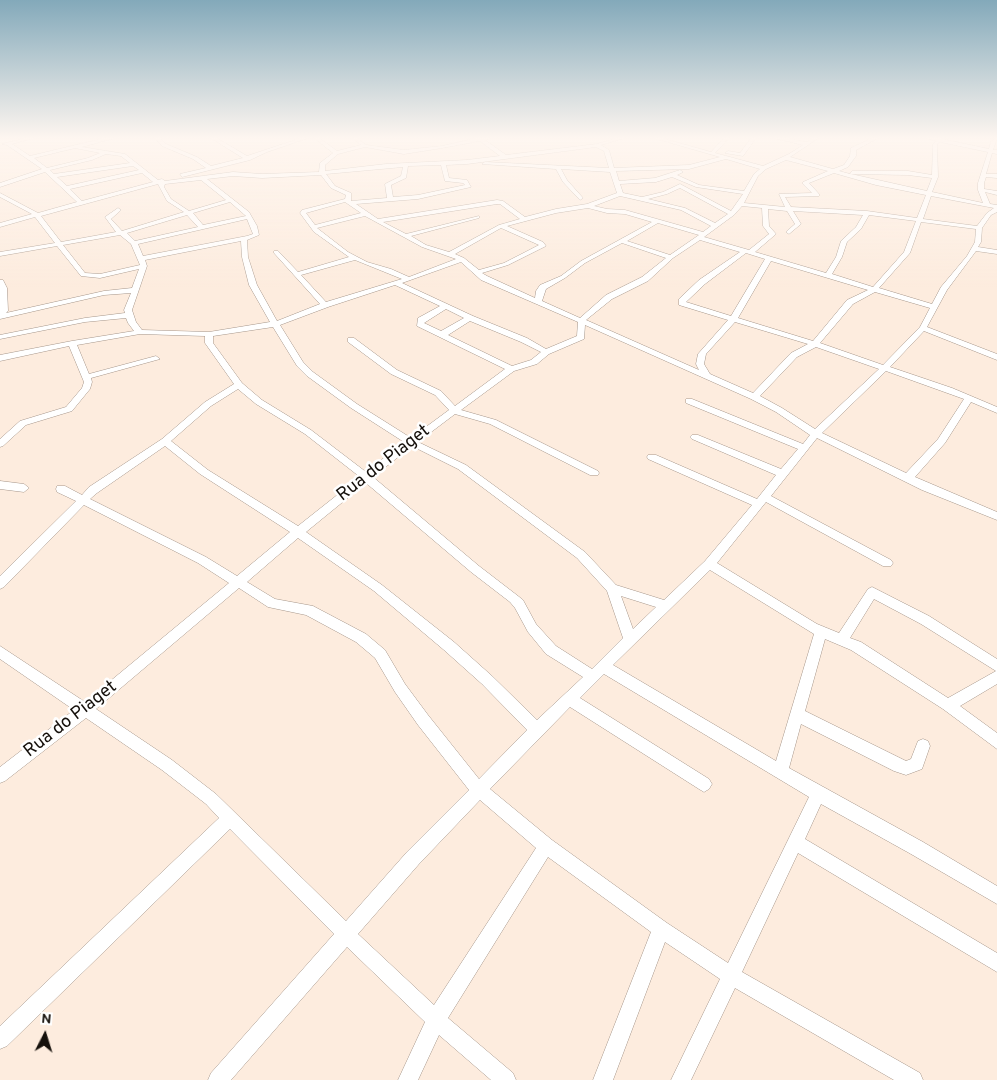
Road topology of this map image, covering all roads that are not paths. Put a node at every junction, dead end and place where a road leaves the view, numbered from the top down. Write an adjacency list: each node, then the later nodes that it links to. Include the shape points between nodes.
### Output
1 (140, 187): 29 (street)
2 (161, 187): 38 (street, via 169,200)
3 (214, 187): 26 (street)
4 (336, 187): 28 (street, via 349,194)
5 (387, 187): 27 (street)
6 (463, 187): 27 (street)
7 (465, 187): 30 (street)
8 (570, 187): 24 (street)
9 (618, 187): 22 (street)
10 (677, 187): 25 (street)
11 (683, 187): 41 (street)
12 (708, 187): 19 (street)
13 (749, 187): 19 (street)
14 (809, 187): 36 (street, via 817,195 781,195)
15 (898, 187): 20 (street)
16 (932, 187): 20 (street)
17 (66, 188): 29 (street)
18 (981, 190): 21 (street); 32 (street)
19 (746, 193): 31 (street)
20 (930, 193): 32 (street); 48 (street)
21 (997, 193)
22 (620, 194): 25 (street); 33 (street)
23 (2, 197): 39 (street)
24 (580, 198)
25 (640, 198): 51 (street, via 683,209)
26 (231, 200): 38 (street); 43 (street)
27 (390, 200): 28 (street)
28 (348, 202): 40 (street); 53 (street, via 303,212)
29 (81, 203): 39 (street)
30 (481, 203): 45 (street, via 499,202); 46 (street)
31 (740, 204): 34 (street); 41 (street)
32 (987, 204): 35 (street)
33 (588, 206): 45 (street); 47 (street)
34 (765, 207): 36 (street); 65 (street, via 766,226 773,234)
35 (997, 208): 54 (street)
36 (788, 209): 42 (street); 55 (street, via 798,224)
37 (118, 210): 56 (street, via 108,219)
38 (188, 213): 52 (street); 56 (street)
39 (36, 214): 49 (street); 61 (street)
40 (366, 214): 46 (street); 53 (street)
41 (732, 214): 51 (street)
42 (867, 214): 48 (street); 78 (street, via 859,228 844,241)
43 (250, 217): 52 (street); 59 (street, via 256,235)
44 (478, 217): 58 (street)
45 (525, 220): 50 (street)
46 (377, 221): 58 (street)
47 (658, 221): 57 (street); 60 (street)
48 (920, 221): 54 (street); 82 (street, via 907,253)
49 (0, 225)
50 (500, 226): 69 (street); 76 (street, via 543,246 506,264)
51 (715, 226): 57 (street)
52 (202, 228): 62 (street)
53 (314, 228): 67 (street)
54 (979, 228): 63 (street)
55 (789, 232)
56 (121, 233): 61 (street); 62 (street)
57 (701, 235): 65 (street); 70 (street)
58 (404, 236): 69 (street)
59 (244, 239): 74 (street); 93 (street, via 245,258 253,284)
60 (622, 241): 70 (street); 84 (street, via 543,286)
61 (58, 243): 68 (street); 74 (street, via 82,275 100,276)
62 (134, 243): 74 (street)
63 (975, 249): 66 (street); 87 (street)
64 (276, 252): 77 (street)
65 (748, 252): 72 (street); 91 (street, via 702,282 682,301)
66 (997, 252)
67 (346, 253): 71 (street); 75 (street)
68 (0, 254)
69 (451, 254): 73 (street)
70 (671, 256): 92 (street, via 644,279 609,297)
71 (355, 258): 75 (street); 79 (street)
72 (769, 258): 78 (street); 91 (street)
73 (462, 259): 76 (street); 79 (street)
74 (143, 262): 83 (street)
75 (341, 262): 77 (street)
76 (478, 272): 84 (street)
77 (297, 274): 85 (street)
78 (828, 275): 82 (street)
79 (408, 279): 81 (street)
80 (0, 282): 89 (street, via 4,311)
81 (396, 283): 85 (street); 86 (street)
82 (875, 289): 87 (street); 101 (street, via 850,302)
83 (134, 290): 88 (street); 89 (street, via 104,293)
84 (538, 302): 92 (street)
85 (325, 304): 93 (street)
86 (446, 306): 90 (street); 97 (street, via 420,322)
87 (934, 307): 94 (street)
88 (129, 315): 95 (street); 98 (street, via 92,318)
89 (0, 316)
90 (470, 318): 97 (street); 102 (street)
91 (734, 318): 101 (street); 109 (street, via 702,354 700,364)
92 (582, 320): 102 (street, Rua do Piaget, via 578,340); 109 (street)
93 (275, 324): 96 (street); 121 (street, via 310,374)
94 (923, 328): 103 (street); 107 (street)
95 (140, 332): 96 (street); 100 (street)
96 (209, 334): 110 (street, via 209,343)
97 (441, 335): 106 (street)
98 (0, 337)
99 (351, 340): 115 (street, via 394,372 438,392)
100 (72, 343): 104 (street); 108 (street)
101 (815, 344): 107 (street); 111 (street, via 794,356)
102 (546, 352): 106 (street, Rua do Piaget, via 534,362)
103 (997, 357)
104 (0, 358)
105 (156, 359): 108 (street)
106 (510, 369): 115 (street, Rua do Piaget)
107 (886, 369): 112 (street); 118 (street)
108 (86, 377): 116 (street, via 88,386 69,409 23,423)
109 (707, 377): 111 (street)
110 (240, 385): 120 (street, via 208,404); 127 (street, via 259,402 308,432)
111 (754, 397): 118 (street)
112 (969, 398): 114 (street); 128 (street, via 942,441)
113 (689, 401): 123 (street)
114 (997, 410)
115 (455, 411): 121 (street, Rua do Piaget); 125 (street, via 493,422)
116 (14, 430): 117 (street); 122 (street)
117 (0, 431)
118 (816, 434): 123 (street); 128 (street)
119 (696, 437): 126 (street)
120 (165, 441): 132 (street); 135 (street, via 204,472)
121 (411, 442): 127 (street, Rua do Piaget); 140 (street, via 462,467 581,555)
122 (0, 444)
123 (805, 448): 126 (street)
124 (652, 457): 133 (street)
125 (594, 473)
126 (783, 474): 133 (street)
127 (366, 477): 135 (street, Rua do Piaget); 147 (street, via 514,599 551,650)
128 (908, 478): 134 (street)
129 (0, 485): 130 (street)
130 (24, 488)
131 (61, 489): 132 (street)
132 (83, 500): 138 (street, via 202,560); 139 (street)
133 (761, 500): 136 (street); 137 (street)
134 (997, 516)
135 (298, 532): 138 (street, Rua do Piaget); 153 (street, via 378,588 449,646)
136 (886, 563)
137 (709, 564): 141 (street); 142 (street)
138 (238, 583): 151 (street, Rua do Piaget); 159 (street, via 272,603 309,610 376,649 423,720)
139 (0, 584)
140 (612, 589): 141 (street); 143 (street)
141 (665, 606): 143 (street)
142 (821, 632): 144 (street); 152 (street)
143 (630, 639): 147 (street)
144 (842, 639): 146 (street, via 872,592 925,620); 150 (street)
145 (0, 652): 151 (street)
146 (997, 666)
147 (597, 671): 149 (street); 156 (street)
148 (997, 677): 150 (street)
149 (570, 699): 153 (street); 158 (street)
150 (948, 705): 154 (street)
151 (85, 710): 157 (street, Rua do Piaget); 161 (street, via 190,782)
152 (798, 715): 155 (street, via 906,768 917,764); 156 (street)
153 (537, 730): 159 (street)
154 (997, 742)
155 (923, 746)
156 (780, 772): 160 (street)
157 (0, 776)
158 (704, 784)
159 (478, 789): 163 (street); 166 (street)
160 (818, 794): 162 (street); 164 (street)
161 (230, 818): 166 (street); 170 (street)
162 (794, 842): 167 (street); 168 (street)
163 (546, 846): 165 (street); 169 (street)
164 (997, 896)
165 (662, 929): 168 (street); 174 (street)
166 (346, 934): 169 (street); 171 (street)
167 (997, 963)
168 (731, 976): 175 (street); 176 (street)
169 (436, 1020): 172 (street); 173 (street)
170 (0, 1039)
171 (218, 1080)
172 (408, 1080)
173 (506, 1080)
174 (603, 1080)
175 (681, 1080)
176 (913, 1080)

